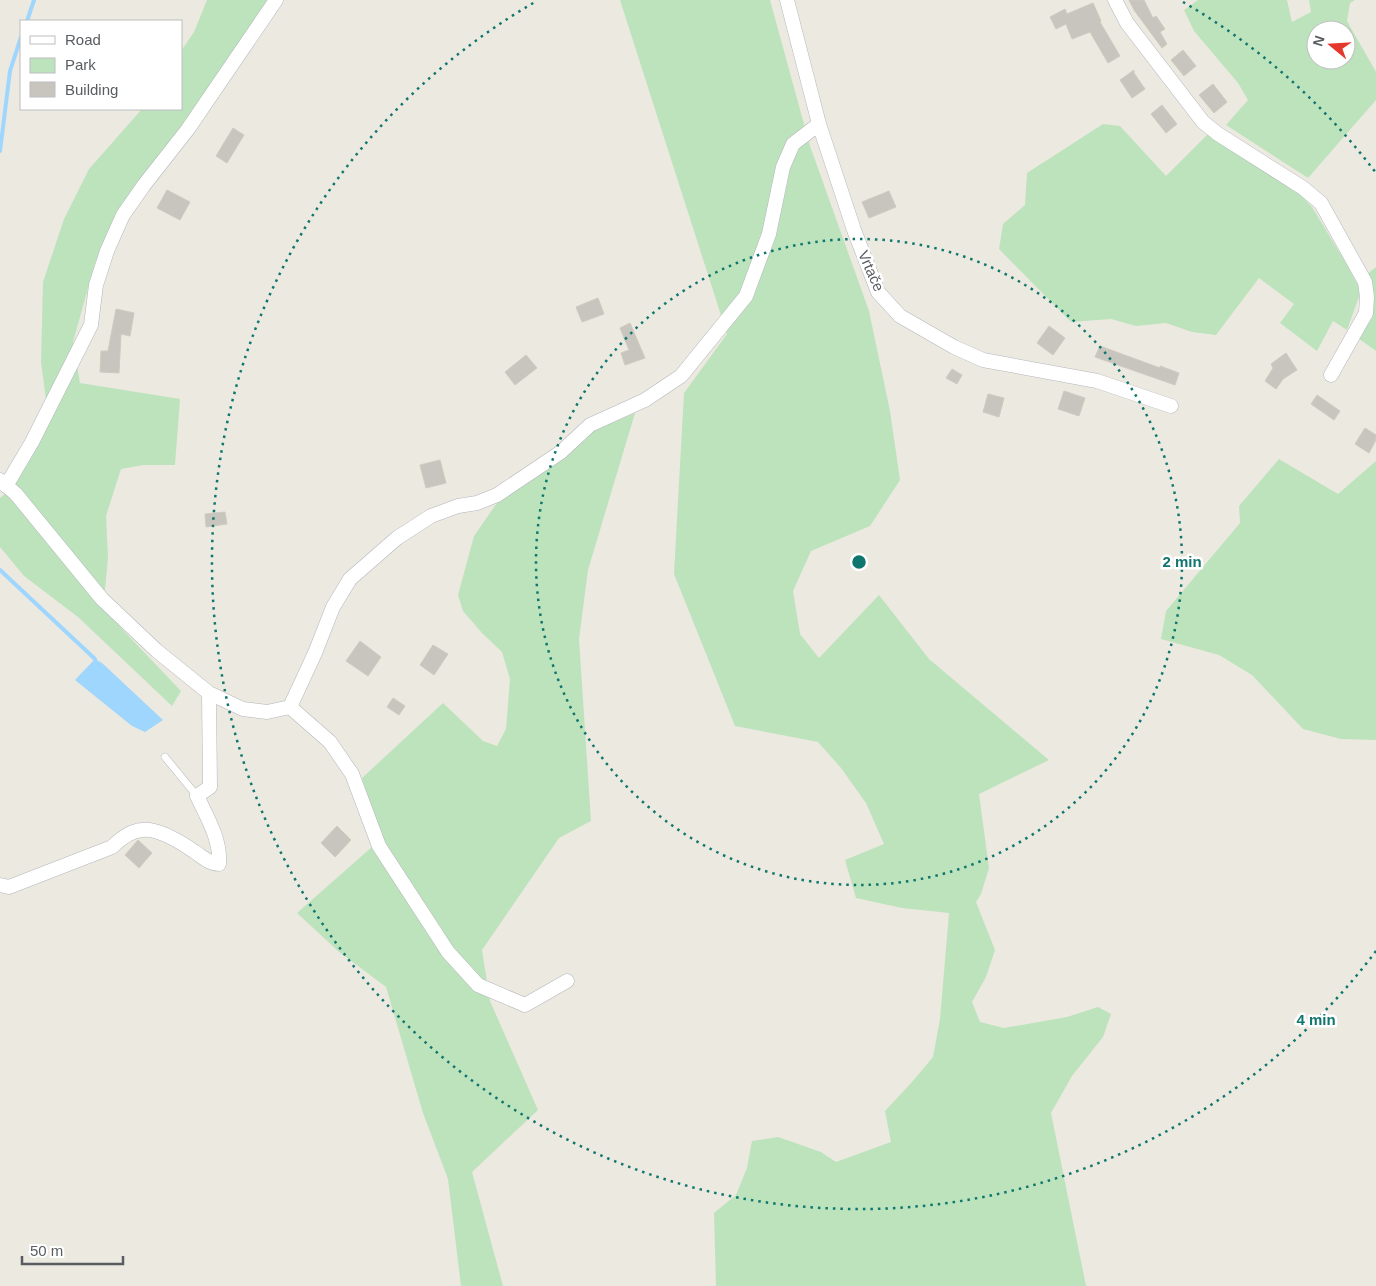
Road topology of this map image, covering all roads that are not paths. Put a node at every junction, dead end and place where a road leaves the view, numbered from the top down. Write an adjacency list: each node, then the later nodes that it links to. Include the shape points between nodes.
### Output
1 (276, 0): 7 (street, via 188,129 123,215 96,285 91,325 32,442)
2 (787, 0): 4 (street, Vrtače)
3 (1115, 0): 5 (street, via 1127,22 1203,122 1321,203 1365,282 1367,297 1366,313)
4 (819, 124): 6 (street, Vrtače, via 878,292 900,316 983,360 1097,381); 9 (street, via 792,144 783,167 769,234 746,296 681,376 645,400 590,425 561,452 497,495 430,516 397,538 350,579 333,607)
5 (1331, 375)
6 (1172, 406)
7 (3, 483): 8 (street, via 16,494 102,599 156,651)
8 (209, 693): 9 (street, via 243,709 267,712); 11 (street, via 210,787)
9 (290, 707): 13 (street, via 330,742 352,774 379,846 448,952 478,985 525,1005)
10 (165, 757): 11 (lane)
11 (197, 796): 12 (street, via 212,826 220,853 219,864 212,864 165,834 142,830 124,836 112,847 9,887)
12 (0, 886)
13 (567, 981)

